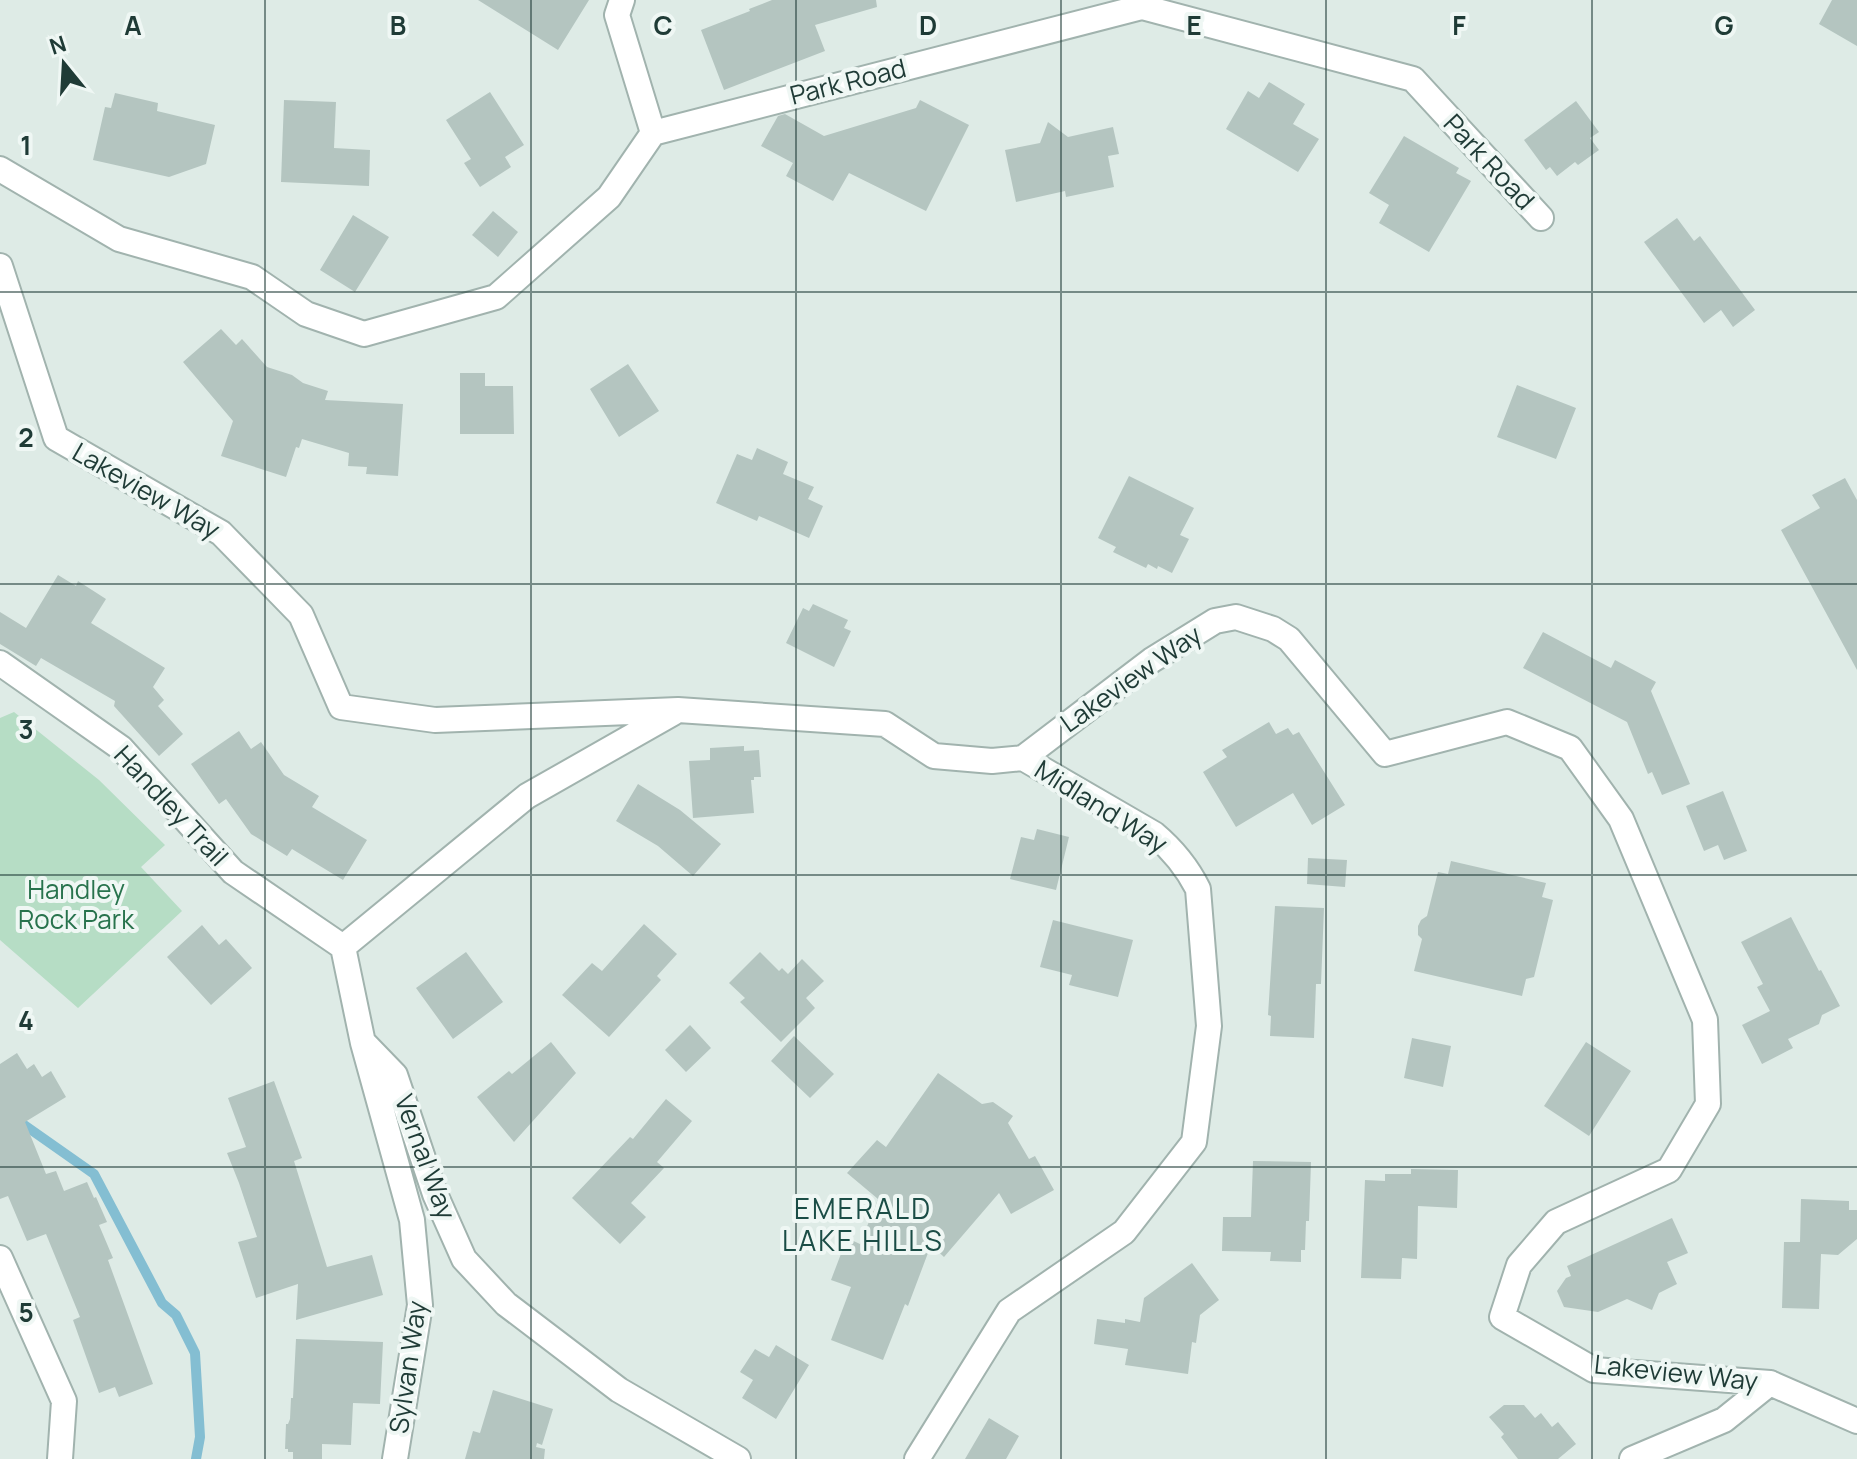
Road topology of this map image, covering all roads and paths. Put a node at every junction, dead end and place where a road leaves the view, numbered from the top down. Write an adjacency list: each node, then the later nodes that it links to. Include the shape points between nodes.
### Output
1 (622, 0): 2 (street, via 617,15)
2 (653, 133): 3 (street, via 609,197 496,297 364,334 306,314 252,277 119,239); 4 (street, Park Road, via 1142,7 1413,79)
3 (0, 169)
4 (1541, 218)
5 (0, 266): 7 (street, Lakeview Way, via 56,438 221,533 301,615 341,707 435,720)
6 (0, 663): 9 (street, Handley Trail, via 121,748 233,872)
7 (678, 710): 8 (street, Lakeview Way, via 885,724 934,756); 9 (street, via 527,796)
8 (1023, 758): 12 (street, Lakeview Way, via 1165,652 1215,621 1236,617 1289,639 1385,754 1507,722 1570,748 1621,819 1705,1020 1708,1104 1669,1170 1556,1222 1519,1265 1502,1317 1594,1370); 17 (street, Midland Way, via 1154,834 1171,848 1198,889 1209,1026 1194,1142 1124,1232 1009,1311)
9 (343, 947): 10 (street)
10 (363, 1043): 15 (street, Sylvan Way, via 412,1220 420,1305); 16 (street, Vernal Way, via 395,1075 435,1194 464,1259 506,1304 619,1390)
11 (0, 1258): 14 (street, via 64,1401)
12 (1770, 1383): 13 (street, Lakeview Way); 18 (street, via 1724,1420)
13 (1857, 1421)
14 (60, 1459)
15 (395, 1459)
16 (738, 1459)
17 (917, 1459)
18 (1632, 1459)

